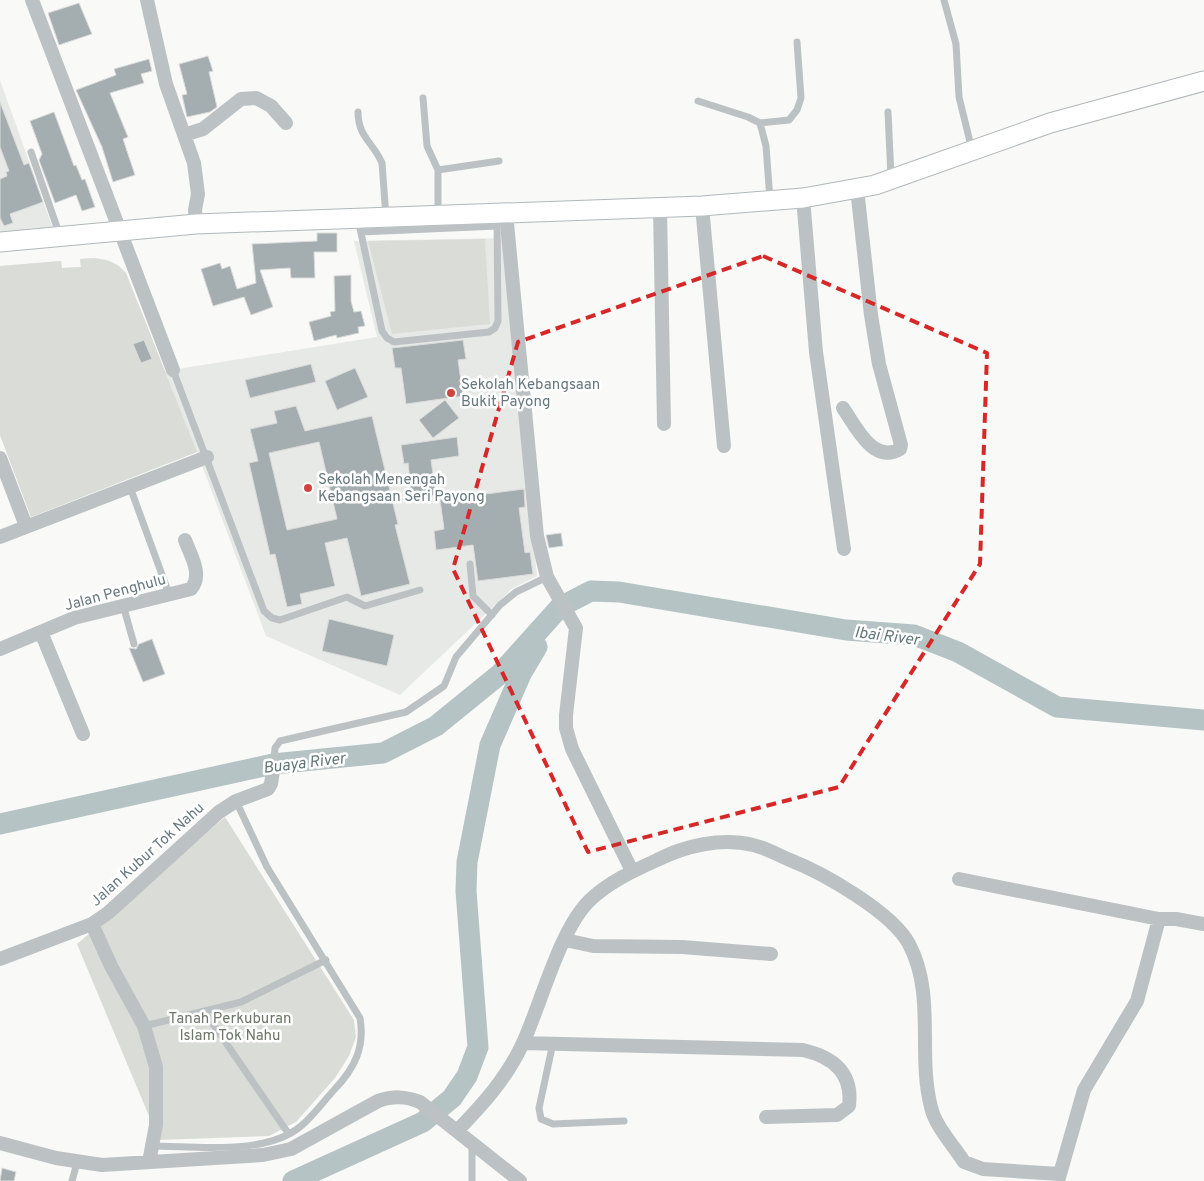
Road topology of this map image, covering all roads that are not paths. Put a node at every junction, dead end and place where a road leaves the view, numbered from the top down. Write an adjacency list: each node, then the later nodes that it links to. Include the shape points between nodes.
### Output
1 (32, 0): 28 (street)
2 (147, 0): 12 (street, via 166,84)
3 (944, 0): 13 (lane, via 956,44 959,97)
4 (797, 42): 11 (lane, via 800,104 789,120)
5 (1204, 81): 13 (main road, via 1050,123)
6 (423, 98): 16 (lane, via 427,146)
7 (698, 101): 11 (lane)
8 (358, 112): 24 (lane, via 361,131 382,164)
9 (888, 112): 17 (lane)
10 (286, 123): 12 (street, via 271,106 256,98 241,99 203,129)
11 (760, 124): 20 (lane, via 766,146)
12 (184, 135): 26 (street, via 194,163 198,194)
13 (972, 150): 17 (main road)
14 (31, 152): 29 (lane)
15 (499, 161): 16 (lane)
16 (438, 170): 23 (lane)
17 (891, 180): 18 (main road)
18 (857, 190): 19 (main road); 32 (street, via 870,315 900,449 884,452 870,446)
19 (803, 198): 20 (main road); 41 (street, via 816,352)
20 (770, 200): 21 (main road)
21 (702, 206): 22 (main road); 34 (street)
22 (660, 208): 25 (main road); 33 (street)
23 (438, 216): 24 (main road); 25 (main road)
24 (386, 218): 27 (main road)
25 (500, 218): 27 (lane); 27 (lane, via 498,321 495,328 489,332 394,342 382,331); 43 (street, via 537,536)
26 (196, 224): 27 (main road); 28 (main road)
27 (359, 225)
28 (118, 231): 29 (main road); 31 (street)
29 (60, 236): 30 (main road)
30 (0, 242)
31 (172, 370): 35 (lane)
32 (843, 408)
33 (664, 424)
34 (724, 446)
35 (207, 457): 37 (street); 44 (lane, via 264,611 272,618 280,620 347,597 364,606)
36 (0, 458): 38 (street)
37 (130, 487): 38 (street); 45 (lane)
38 (26, 526): 39 (street)
39 (0, 537)
40 (185, 540): 45 (street, Jalan Penghulu, via 198,576 196,583 191,589)
41 (844, 549)
42 (470, 564): 47 (lane, via 473,596)
43 (550, 582): 47 (lane, via 516,592); 54 (street, via 574,622 576,635 566,728 572,749)
44 (420, 590)
45 (168, 594): 46 (street, Jalan Penghulu)
46 (122, 605): 48 (street, Jalan Penghulu, via 74,618); 49 (lane)
47 (492, 614): 52 (lane, via 456,657 444,686 406,712 284,739 275,748)
48 (41, 632): 50 (street, Jalan Penghulu); 51 (street)
49 (134, 644)
50 (0, 649)
51 (83, 734)
52 (273, 771): 53 (street, Jalan Kubur Tok Nahu, via 272,784 268,789)
53 (236, 801): 57 (street, Jalan Kubur Tok Nahu, via 207,822); 62 (lane, via 267,867)
54 (632, 871): 59 (street, via 588,901); 76 (street, via 680,849 719,842 753,845 802,865 854,894 894,926 908,942 916,960 926,1014 927,1086 931,1108 964,1162 983,1169)
55 (958, 879): 56 (street)
56 (1158, 919): 58 (street); 76 (street, via 1137,1001 1084,1090)
57 (92, 924): 61 (street, Jalan Kubur Tok Nahu); 64 (street)
58 (1204, 924)
59 (565, 940): 60 (street, via 593,946 682,947); 65 (street)
60 (771, 954)
61 (0, 959)
62 (326, 960): 63 (lane, via 256,996); 70 (lane, via 360,1018 363,1036 356,1061 340,1084 300,1127)
63 (204, 1011): 64 (lane); 70 (lane)
64 (144, 1026): 73 (street, via 156,1067 156,1125)
65 (523, 1043): 66 (street); 69 (street, via 511,1068 487,1100)
66 (553, 1043): 67 (street, via 803,1050 832,1062 848,1082 849,1106 837,1115); 68 (lane, via 539,1108 542,1119 553,1124)
67 (766, 1117)
68 (624, 1121)
69 (453, 1128): 71 (street); 74 (street, via 420,1102 392,1097 378,1101 291,1149 263,1155)
70 (288, 1133): 73 (lane, via 273,1141 243,1146)
71 (472, 1142): 78 (lane); 79 (street)
72 (0, 1143): 75 (street)
73 (152, 1146): 74 (street)
74 (149, 1162): 75 (street, via 121,1165)
75 (77, 1163): 77 (lane)
76 (1059, 1178)
77 (72, 1181)
78 (472, 1181)
79 (520, 1181)

